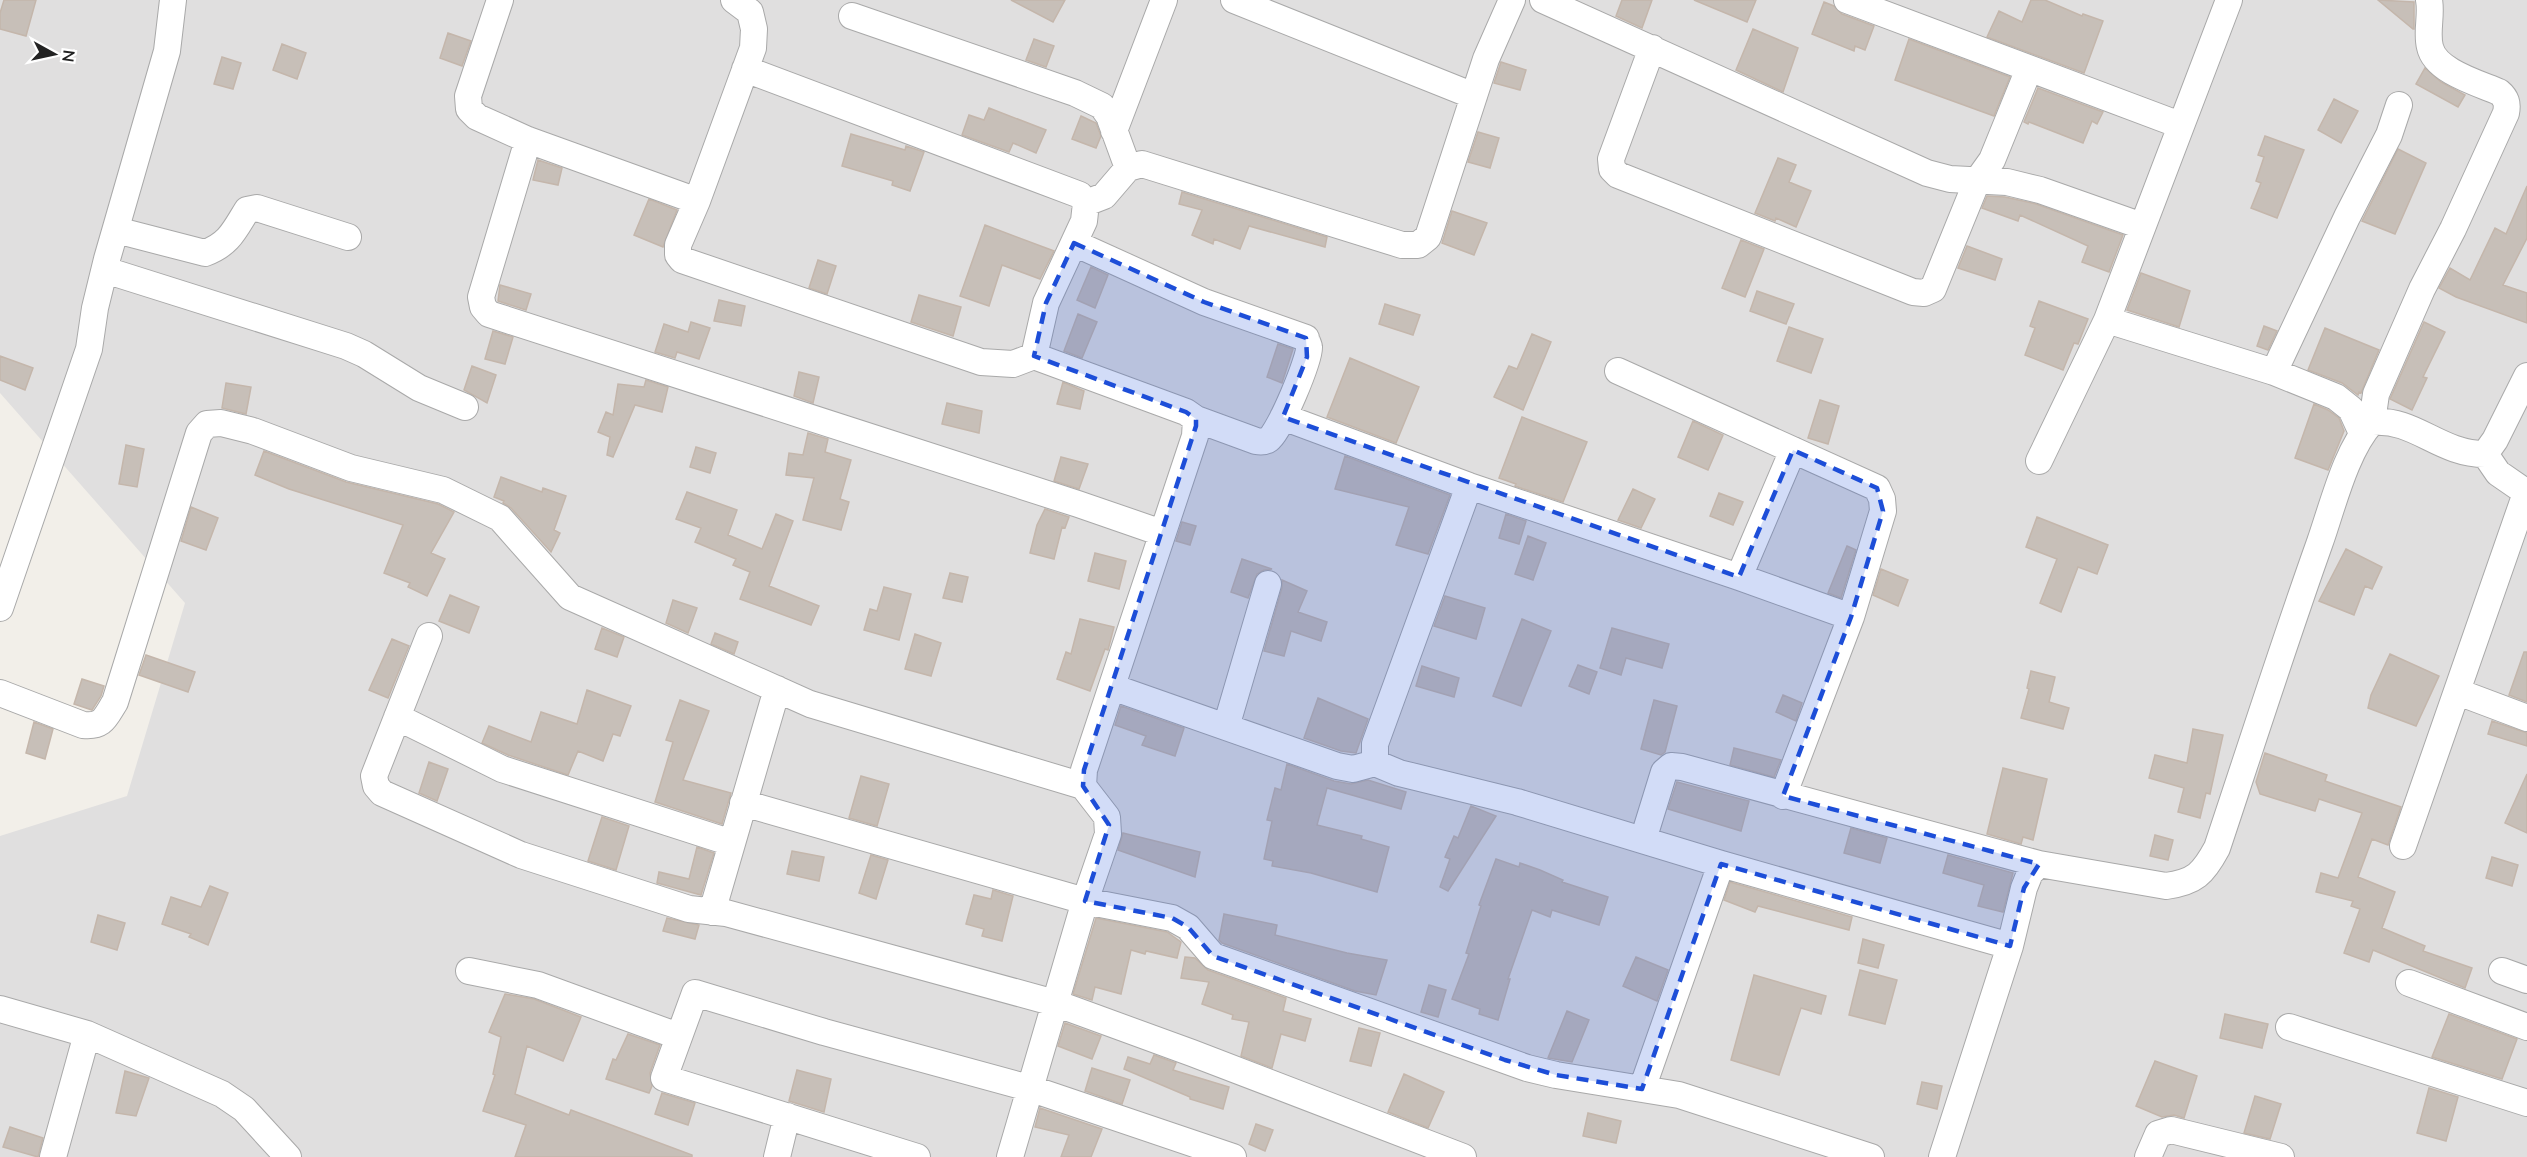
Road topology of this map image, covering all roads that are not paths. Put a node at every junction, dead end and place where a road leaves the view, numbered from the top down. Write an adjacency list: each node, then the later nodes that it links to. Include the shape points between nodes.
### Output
1 (173, 0): 25 (street, via 166,51)
2 (500, 0): 19 (street, via 468,96 470,109 477,117)
3 (734, 0): 13 (street, via 750,12 754,29 753,48)
4 (1164, 0): 18 (street)
5 (1234, 0): 15 (street)
6 (1512, 0): 15 (street)
7 (1543, 0): 12 (street)
8 (1847, 0): 14 (street)
9 (2229, 0): 17 (street)
10 (2429, 0): 37 (street, via 2429,47 2435,59 2443,67 2499,92 2508,106 2422,289 2376,394)
11 (852, 16): 18 (street, via 1075,93 1102,106)
12 (1652, 48): 21 (street, via 1927,172); 21 (street, via 1611,159 1618,176 1924,293 1934,289)
13 (745, 69): 22 (street); 23 (street, via 1065,188 1080,195)
14 (2029, 69): 17 (street); 21 (street, via 1992,160)
15 (1474, 96): 20 (street, via 1428,237 1418,245 1402,245 1142,164)
16 (2399, 105): 32 (street, via 2389,135)
17 (2180, 125): 24 (street)
18 (1114, 131): 20 (street)
19 (528, 140): 22 (street); 43 (street, via 481,297 489,314)
20 (1128, 168): 23 (street, via 1104,196)
21 (1977, 181): 24 (street, via 2029,187)
22 (697, 201): 30 (street, via 678,245 678,255 688,263 981,362 1013,364)
23 (1086, 203): 27 (street, via 1084,221)
24 (2142, 226): 29 (street)
25 (116, 230): 26 (street, via 205,253 228,240 247,210 257,208); 28 (street)
26 (348, 237)
27 (1074, 243): 30 (street, via 1046,303); 35 (street, via 1204,302 1306,339 1307,357)
28 (105, 270): 34 (street, via 346,346 419,388); 46 (street, via 89,349)
29 (2107, 320): 32 (street); 40 (street)
30 (1034, 356): 36 (street)
31 (1618, 371): 38 (street)
32 (2274, 372): 37 (street, via 2336,397)
33 (2527, 376): 39 (street)
34 (465, 407)
35 (1283, 417): 36 (street, via 1272,438 1264,442); 41 (street)
36 (1196, 419): 43 (street, via 1195,436)
37 (2367, 427): 39 (street, via 2387,420 2454,451); 64 (street, via 2347,467 2208,865 2198,876 2166,886)
38 (1793, 450): 44 (street); 47 (street, via 1877,488 1882,500 1882,512)
39 (2484, 454): 42 (street, via 2498,473)
40 (2039, 461)
41 (1469, 486): 44 (street); 56 (street, via 1375,744)
42 (2527, 493): 51 (street)
43 (1162, 533): 49 (street)
44 (1739, 576): 47 (street)
45 (1268, 584): 55 (street)
46 (0, 608)
47 (1851, 617): 58 (street)
48 (429, 636): 53 (street)
49 (1112, 687): 55 (street); 57 (street, via 1084,770)
50 (777, 689): 52 (street, via 570,597 500,518 474,504 443,490 351,468 221,423 207,424 199,433 115,702 104,721 94,726 83,725); 57 (street, via 810,704); 59 (street)
51 (2458, 692): 54 (street); 62 (street)
52 (0, 693)
53 (397, 717): 61 (street, via 502,769); 66 (street, via 374,776 382,793 521,855 689,909)
54 (2527, 718)
55 (1226, 727): 56 (street, via 1337,766 1353,769)
56 (1375, 763): 60 (street)
57 (1083, 786): 65 (street, via 1103,809 1109,825 1106,846)
58 (1783, 796): 60 (street, via 1671,766 1664,772); 64 (street)
59 (743, 803): 61 (street); 65 (street)
60 (1643, 840): 63 (street)
61 (732, 843): 66 (street)
62 (2403, 846)
63 (1721, 864): 67 (street); 79 (street)
64 (2039, 864): 67 (street, via 2024,888)
65 (1085, 901): 72 (street); 79 (street, via 1172,918 1188,927 1213,956 1505,1060 1556,1075)
66 (712, 912): 72 (street)
67 (2010, 946): 90 (street)
68 (469, 971): 77 (street, via 538,985)
69 (2502, 971): 70 (street)
70 (2527, 980)
71 (2409, 983): 75 (street)
72 (1055, 1004): 78 (street); 88 (street)
73 (0, 1009): 76 (street)
74 (2289, 1027): 80 (street)
75 (2527, 1027)
76 (87, 1034): 82 (street); 83 (street, via 222,1094 244,1109)
77 (678, 1036): 78 (street, via 695,993); 81 (street, via 664,1078)
78 (1029, 1088): 86 (street); 87 (street)
79 (1642, 1089): 89 (street, via 1679,1095)
80 (2527, 1103)
81 (787, 1116): 84 (street); 85 (street)
82 (53, 1157)
83 (288, 1157)
84 (777, 1157)
85 (917, 1157)
86 (1010, 1157)
87 (1233, 1157)
88 (1463, 1157)
89 (1871, 1157)
90 (1942, 1157)
91 (2148, 1157): 92 (street, via 2158,1134 2171,1131)
92 (2281, 1157)

